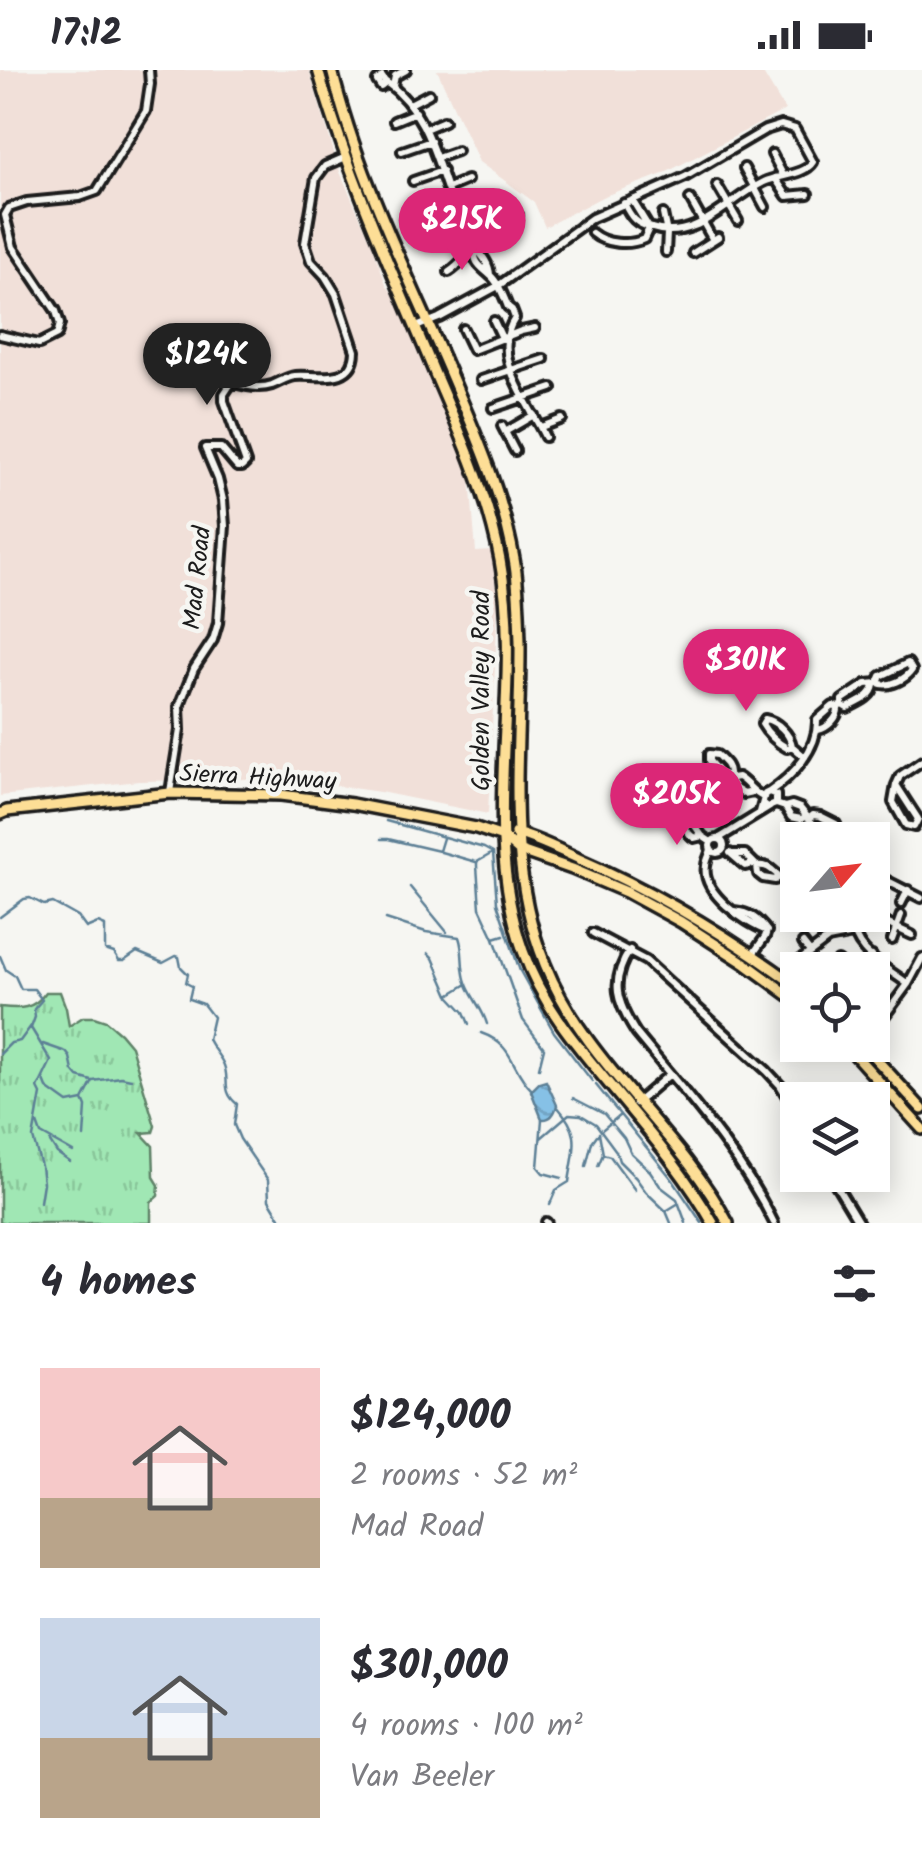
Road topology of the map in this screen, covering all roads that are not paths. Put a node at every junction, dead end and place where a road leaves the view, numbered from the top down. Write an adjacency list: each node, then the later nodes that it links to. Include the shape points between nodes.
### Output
1 (149, 70): 54 (street, via 146,111 97,191 9,208 13,247 60,327 39,344)
2 (318, 70): 15 (main road, Golden Valley Road)
3 (332, 70): 49 (main road, Golden Valley Road, via 370,186)
4 (406, 70): 6 (street, via 390,84)
5 (430, 94): 6 (street)
6 (410, 104): 7 (street)
7 (416, 112): 8 (street); 10 (street)
8 (394, 121)
9 (444, 121): 10 (street)
10 (425, 129): 11 (street)
11 (430, 141): 12 (street); 16 (street)
12 (402, 151)
13 (456, 151): 16 (street)
14 (772, 154): 19 (street)
15 (346, 158): 50 (main road, Golden Valley Road); 72 (street, Mad Road, via 324,166 316,178 305,242 336,294 355,358 326,378 292,376 262,387 232,382 224,394 246,464 237,467 222,448 205,448 225,526 218,623 179,708)
16 (437, 158): 18 (street)
17 (744, 168): 23 (street)
18 (442, 172): 21 (street); 24 (street)
19 (779, 176): 23 (street); 25 (street, via 787,196); 28 (street, via 813,162 795,129 780,126)
20 (468, 180): 24 (street)
21 (413, 181)
22 (717, 185): 29 (street)
23 (755, 187): 29 (street); 30 (street)
24 (448, 188): 26 (street)
25 (808, 194)
26 (452, 200): 32 (street); 35 (street)
27 (690, 200): 37 (street)
28 (628, 202): 39 (street); 47 (street, via 592,218)
29 (728, 204): 36 (street); 37 (street)
30 (765, 206)
31 (481, 208): 35 (street)
32 (422, 212)
33 (662, 214): 41 (street)
34 (518, 215): 43 (street, via 497,242)
35 (458, 216): 38 (street)
36 (738, 221)
37 (704, 222): 41 (street); 45 (street, via 716,238)
38 (464, 228): 42 (street); 43 (street)
39 (648, 228): 40 (street, via 637,242); 41 (street)
40 (592, 233)
41 (667, 233): 44 (street)
42 (434, 240)
43 (474, 246): 46 (street); 47 (street, via 474,258)
44 (666, 252)
45 (692, 253)
46 (449, 272)
47 (498, 286): 49 (street); 53 (street, via 508,307)
48 (494, 320): 53 (street)
49 (429, 323): 50 (street); 77 (main road, Golden Valley Road, via 486,459 515,561)
50 (416, 328): 78 (main road, Golden Valley Road, via 473,464 501,562)
51 (535, 328): 53 (street)
52 (463, 330): 53 (street, via 473,350)
53 (506, 334): 56 (street)
54 (0, 335)
55 (544, 358): 56 (street)
56 (512, 369): 57 (street); 59 (street)
57 (481, 380)
58 (552, 388): 59 (street)
59 (522, 398): 60 (street); 61 (street)
60 (493, 408)
61 (534, 415): 63 (street); 65 (street, via 503,429)
62 (562, 419): 63 (street)
63 (541, 427): 64 (street)
64 (545, 437)
65 (515, 451)
66 (876, 684): 66 (street, via 890,684 912,670 903,664); 68 (street, via 868,696 840,706)
67 (792, 746): 67 (street, via 787,734 765,719 763,727 775,740); 68 (street)
68 (805, 757): 73 (street)
69 (922, 762): 71 (street)
70 (730, 777): 73 (street)
71 (896, 785): 71 (street, via 893,802 914,827 918,818)
72 (170, 793): 75 (main road, Sierra Highway); 78 (main road, Sierra Highway, via 352,804)
73 (772, 799): 76 (street, via 791,817); 79 (street)
74 (665, 802): 79 (street)
75 (2, 810)
76 (808, 818)
77 (517, 832): 78 (main road); 80 (main road, Golden Valley Road); 100 (main road, via 630,881)
78 (504, 837): 80 (main road, Sierra Highway); 111 (main road, Golden Valley Road, via 510,905 538,986 562,1027)
79 (718, 849): 82 (street); 100 (street, via 706,878 723,903 766,930)
80 (518, 850): 105 (main road, Sierra Highway, via 608,884 681,922); 111 (main road, Golden Valley Road, via 547,969 566,1008)
81 (908, 876): 84 (street)
82 (780, 877)
83 (890, 881): 84 (street)
84 (906, 889): 85 (street); 86 (street)
85 (922, 898)
86 (901, 904)
87 (901, 915): 89 (street)
88 (890, 925): 89 (street)
89 (896, 928): 93 (street); 95 (street)
90 (828, 932): 94 (street)
91 (592, 933): 97 (street)
92 (853, 934): 94 (street); 99 (street)
93 (912, 936)
94 (828, 940): 98 (street)
95 (892, 940)
96 (803, 943): 98 (street)
97 (630, 950): 109 (street, via 618,973 621,1006); 110 (street)
98 (810, 952)
99 (866, 952)
100 (753, 954): 103 (main road)
101 (922, 958): 104 (street)
102 (890, 970): 104 (street)
103 (780, 974)
104 (908, 984): 106 (street)
105 (780, 989)
106 (890, 1008)
107 (868, 1062): 113 (main road)
108 (872, 1062): 112 (main road)
109 (670, 1074): 111 (street); 117 (street, via 736,1157)
110 (780, 1085)
111 (634, 1105): 115 (main road, Golden Valley Road); 116 (main road, Golden Valley Road, via 694,1170)
112 (922, 1109)
113 (922, 1129)
114 (840, 1192): 118 (street)
115 (713, 1223)
116 (728, 1223)
117 (774, 1223)
118 (859, 1223)

